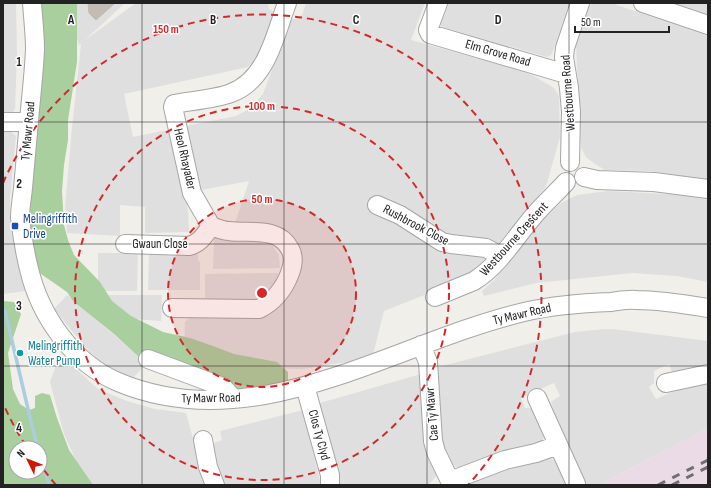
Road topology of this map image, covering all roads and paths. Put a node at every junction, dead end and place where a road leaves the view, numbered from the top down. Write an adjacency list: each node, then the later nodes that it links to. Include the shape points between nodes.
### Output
1 (32, 3): 9 (street, Ty Mawr Road, via 35,49)
2 (287, 3): 15 (street, Heol Rhayader, via 265,61 251,81 229,94 174,104 192,193)
3 (438, 3): 7 (street, Elm Grove Road, via 428,30 430,34)
4 (580, 3): 7 (street, Westbourne Road, via 565,48)
5 (643, 3): 6 (street)
6 (708, 25)
7 (566, 74): 10 (street, Westbourne Road, via 571,112)
8 (3, 122): 9 (street)
9 (29, 122): 27 (street, Ty Mawr Road, via 20,217 24,244 35,290 65,342 82,360 102,374 140,390 165,397 193,400)
10 (570, 162): 11 (street, via 581,164); 12 (street, via 562,169 562,177)
11 (584, 177): 12 (street, via 575,184); 13 (street)
12 (566, 182): 17 (street, Westbourne Crescent)
13 (708, 189)
14 (377, 205): 17 (street, Rushbrook Close, via 400,215 442,242 486,248)
15 (211, 226): 16 (street, Gwaun Close, via 202,239 189,246); 19 (street, via 228,232 276,235 286,242 292,252 292,264 283,289 267,305 259,309)
16 (125, 244)
17 (501, 256): 18 (street, Westbourne Crescent, via 474,282)
18 (435, 297)
19 (172, 308)
20 (708, 308): 21 (street, Ty Mawr Road, via 634,299 584,302 492,320)
21 (421, 345): 25 (street, Ty Mawr Road); 30 (street, Cae Ty Mawr, via 428,362 432,432)
22 (148, 359): 27 (street, via 223,387)
23 (708, 374): 24 (street)
24 (666, 383)
25 (305, 386): 27 (street, Ty Mawr Road); 33 (street, Clos Ty Clyd, via 330,475)
26 (538, 398): 29 (street)
27 (234, 399)
28 (203, 440): 32 (street)
29 (558, 445): 30 (street, Cae Ty Mawr, via 505,460); 31 (street)
30 (447, 483)
31 (576, 484)
32 (215, 485)
33 (330, 485)

